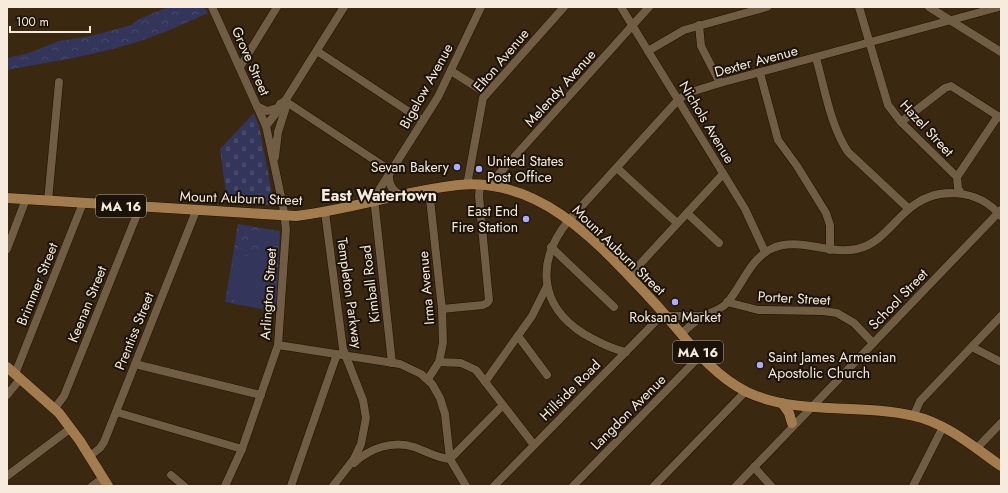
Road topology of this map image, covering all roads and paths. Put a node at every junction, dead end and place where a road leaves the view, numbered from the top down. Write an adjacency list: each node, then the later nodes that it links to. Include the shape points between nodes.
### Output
1 (277, 7): 20 (street)
2 (344, 7): 16 (street, Arlington Street)
3 (481, 7): 21 (street, Bigelow Avenue)
4 (564, 7): 25 (street, Elton Avenue)
5 (621, 7): 14 (street, Nichols Avenue)
6 (649, 7): 14 (street, Melendy Avenue)
7 (767, 7): 13 (street)
8 (859, 7): 15 (street, Hazel Street)
9 (929, 7): 12 (street)
10 (999, 7): 12 (street, Dexter Avenue)
11 (213, 9): 20 (street, Grove Street)
12 (951, 21): 15 (street, Dexter Avenue); 18 (street)
13 (699, 25): 17 (street, via 680,32); 24 (street, via 701,46)
14 (632, 26): 17 (street, Nichols Avenue); 42 (street, Melendy Avenue, via 498,176)
15 (870, 43): 19 (street, Dexter Avenue); 33 (street, Hazel Street, via 886,99 891,111)
16 (317, 51): 27 (street, Arlington Street); 32 (street)
17 (648, 51): 26 (street, Nichols Avenue)
18 (1001, 52)
19 (816, 58): 22 (street, Dexter Avenue); 52 (street, via 844,146)
20 (240, 67): 28 (street, Grove Street)
21 (451, 71): 25 (street); 32 (street, Bigelow Avenue)
22 (760, 73): 24 (street, Dexter Avenue); 63 (street, via 778,140 826,213 830,225)
23 (59, 82): 48 (street)
24 (720, 83): 26 (street, Dexter Avenue, via 688,93)
25 (486, 93): 40 (street, Elton Avenue, via 480,107)
26 (678, 100): 36 (street, Dexter Avenue); 38 (street, Nichols Avenue)
27 (285, 102): 29 (street, Arlington Street); 31 (street, Arlington Street, via 286,107); 37 (street)
28 (257, 106): 29 (street, via 267,111); 34 (street, Grove Street)
29 (277, 108): 34 (street, Arlington Street)
30 (1000, 117): 33 (street, via 952,86 945,88); 39 (street)
31 (280, 121): 34 (street, via 274,126); 35 (street, Arlington Street)
32 (423, 121): 37 (street, Bigelow Avenue)
33 (901, 122): 39 (street, Hazel Street)
34 (266, 126): 35 (street, Arlington Street)
35 (275, 166): 57 (street, Arlington Street)
36 (617, 168): 58 (street, Dexter Avenue); 59 (street)
37 (390, 173): 45 (street, via 389,182 392,188); 49 (street, Bigelow Avenue)
38 (723, 174): 55 (street); 64 (street, Nichols Avenue, via 750,218)
39 (957, 177): 44 (street, Hazel Street)
40 (466, 185): 41 (main road, Mount Auburn Street / MA 16); 43 (main road, Mount Auburn Street / MA 16)
41 (480, 186): 42 (main road, Mount Auburn Street / MA 16); 69 (street, via 489,296 487,303)
42 (493, 187): 58 (main road, Mount Auburn Street / MA 16, via 532,197)
43 (429, 190): 45 (main road, Mount Auburn Street / MA 16); 69 (street, Irma Avenue)
44 (961, 193): 52 (street, via 945,193); 56 (street, via 982,200)
45 (403, 196): 49 (main road, Mount Auburn Street / MA 16)
46 (7, 198): 47 (main road, Mount Auburn Street / MA 16)
47 (26, 199): 48 (main road, Mount Auburn Street / MA 16); 62 (street)
48 (48, 201): 50 (main road, Mount Auburn Street / MA 16)
49 (373, 202): 54 (main road, Mount Auburn Street / MA 16); 84 (street, Kimball Road)
50 (83, 203): 51 (main road, Mount Auburn Street / MA 16); 88 (street, Brimmer Street)
51 (140, 207): 53 (main road, Mount Auburn Street / MA 16); 97 (street, Keenan Street, via 64,396)
52 (909, 209): 63 (street, via 868,246 848,251)
53 (196, 211): 57 (main road, Mount Auburn Street / MA 16); 85 (street, Prentiss Street)
54 (325, 212): 57 (main road, Mount Auburn Street / MA 16); 81 (street, Templeton Parkway)
55 (687, 213): 59 (street); 60 (street)
56 (1000, 213): 75 (street, School Street)
57 (285, 216): 76 (street, Arlington Street)
58 (569, 220): 61 (street, Dexter Avenue); 65 (main road, Mount Auburn Street / MA 16)
59 (677, 223): 65 (street)
60 (719, 243)
61 (551, 247): 66 (street, Dexter Avenue, via 547,261); 68 (street)
62 (7, 249)
63 (830, 250): 64 (street, via 791,244 778,246)
64 (766, 252): 67 (street, via 752,266)
65 (629, 276): 70 (main road, Mount Auburn Street / MA 16)
66 (547, 286): 74 (street); 78 (street, via 556,308 573,326 603,345)
67 (727, 302): 71 (street, via 718,310); 75 (street, Porter Street, via 758,310 837,313 854,324)
68 (614, 307)
69 (442, 309): 82 (street, Irma Avenue, via 443,343)
70 (666, 314): 71 (street); 73 (main road, Mount Auburn Street / MA 16); 78 (street, Hillside Road)
71 (703, 316): 73 (street)
72 (1001, 316): 77 (street)
73 (682, 333): 80 (main road, Mount Auburn Street / MA 16)
74 (518, 336): 87 (street); 90 (street)
75 (873, 343): 96 (street, School Street)
76 (278, 345): 79 (street); 93 (street, Arlington Street)
77 (972, 347): 83 (street); 99 (street, via 920,402)
78 (626, 352): 104 (street, Hillside Road)
79 (337, 354): 81 (street); 118 (street)
80 (701, 355): 91 (main road, Mount Auburn Street / MA 16, via 723,376); 122 (street, Langdon Avenue)
81 (346, 356): 84 (street); 111 (street, Templeton Parkway, via 363,400 366,418 358,452)
82 (439, 362): 89 (street, Irma Avenue); 90 (street, via 467,365 476,370)
83 (1001, 362)
84 (392, 363): 89 (street, via 408,367)
85 (135, 364): 93 (street); 98 (street, Prentiss Street)
86 (7, 367): 88 (main road)
87 (547, 375)
88 (18, 376): 92 (street, Brimmer Street); 97 (main road)
89 (428, 379): 108 (street, via 443,406)
90 (485, 382): 95 (street)
91 (746, 391): 94 (main road, Mount Auburn Street / MA 16); 123 (street)
92 (7, 395)
93 (261, 395): 105 (street, Arlington Street)
94 (782, 403): 96 (main road, Mount Auburn Street / MA 16); 103 (main road, via 789,413)
95 (503, 405): 104 (street); 108 (street)
96 (812, 406): 99 (main road, Mount Auburn Street / MA 16, via 889,411); 103 (street, School Street, via 803,412)
97 (55, 408): 102 (main road)
98 (116, 412): 105 (street); 107 (street, Prentiss Street, via 102,446)
99 (914, 416): 101 (main road, Mount Auburn Street / MA 16)
100 (1001, 423): 106 (street)
101 (943, 427): 106 (main road, Mount Auburn Street / MA 16); 126 (street)
102 (71, 428): 107 (main road); 113 (street)
103 (790, 428): 110 (street, School Street)
104 (534, 445): 121 (street, Hillside Road)
105 (242, 449): 117 (street, Arlington Street)
106 (976, 449): 109 (main road, Mount Auburn Street / MA 16)
107 (90, 456): 114 (main road)
108 (450, 459): 111 (street, via 439,458 406,445 391,444 364,455); 120 (street)
109 (1001, 466)
110 (754, 467): 124 (street, School Street); 125 (street)
111 (345, 473): 119 (street, Templeton Parkway)
112 (171, 475): 116 (street)
113 (7, 476)
114 (105, 482): 115 (street)
115 (92, 486)
116 (184, 486)
117 (225, 486)
118 (291, 486)
119 (335, 486)
120 (466, 486)
121 (494, 486)
122 (573, 486)
123 (654, 486)
124 (736, 486)
125 (771, 486)
126 (913, 486)

